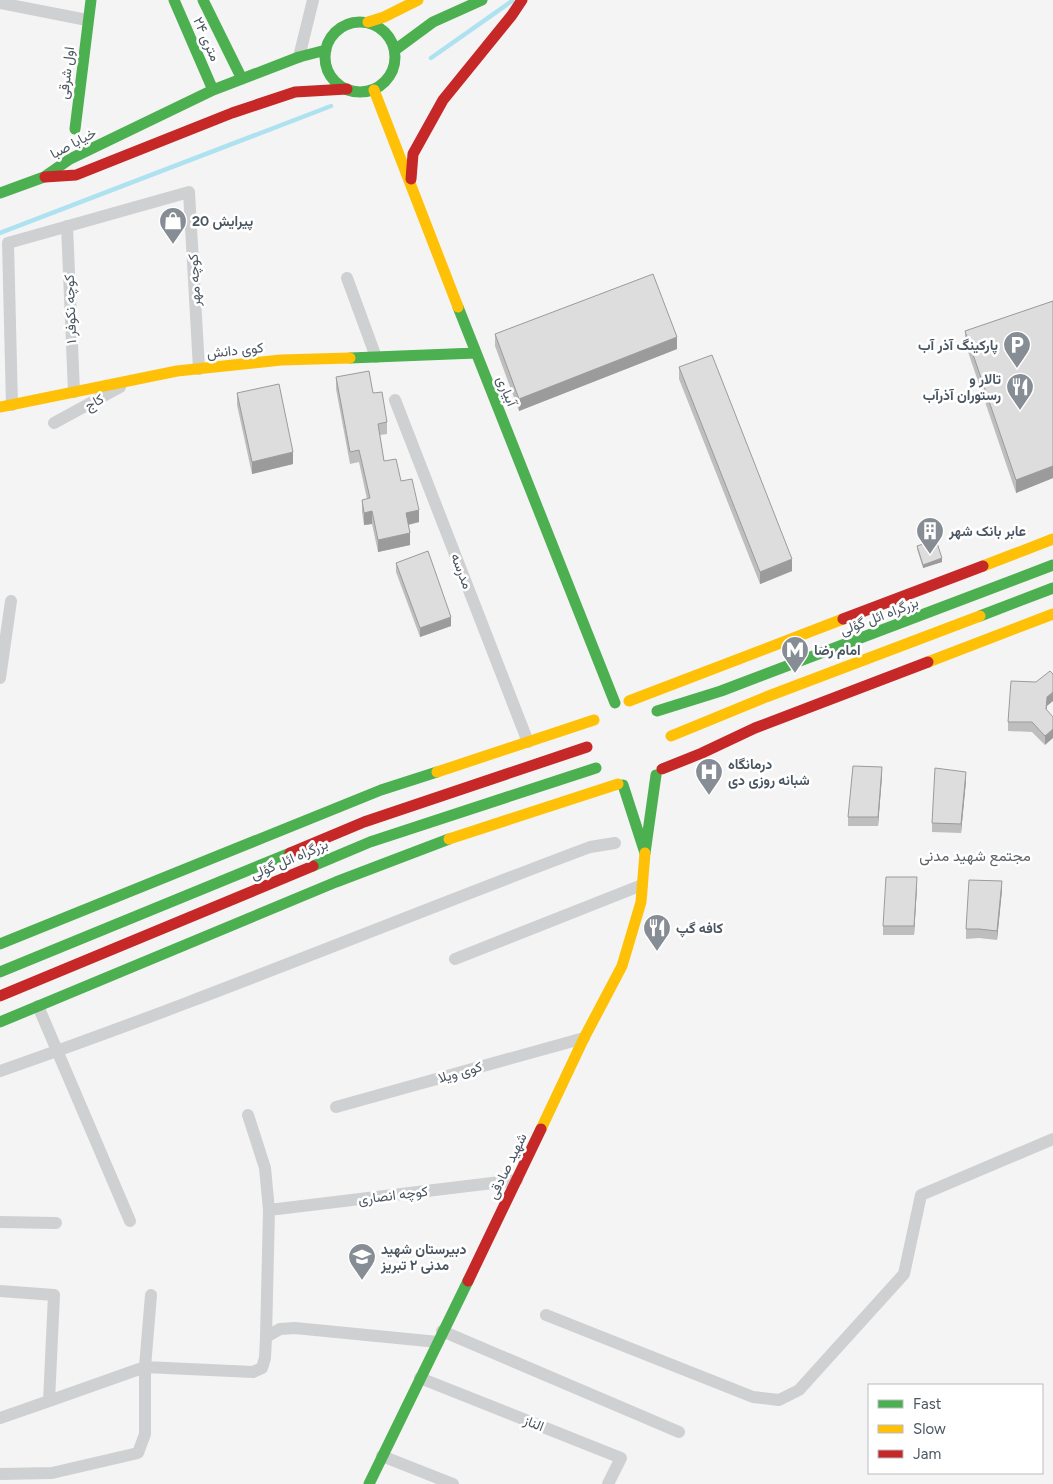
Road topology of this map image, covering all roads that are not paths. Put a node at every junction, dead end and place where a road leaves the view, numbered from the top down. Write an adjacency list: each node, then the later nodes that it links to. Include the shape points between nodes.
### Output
1 (91, 0): 9 (main road, اول شرقی)
2 (174, 0): 15 (main road, ۲۴ متری)
3 (203, 0): 14 (main road, ۲۴ متری)
4 (313, 0): 13 (street)
5 (418, 0): 10 (main road)
6 (482, 0): 12 (main road, via 433,22)
7 (522, 0): 20 (main road, via 443,100 413,154)
8 (0, 3): 9 (street)
9 (87, 20): 18 (main road, اول شرقی)
10 (368, 22): 11 (main road, via 355,22 340,28); 12 (main road, via 386,32)
11 (326, 50): 13 (main road, خیابا صبا); 16 (main road, via 326,64 331,76)
12 (395, 50): 17 (main road, via 393,71 385,83)
13 (299, 57): 14 (main road, خیابا صبا)
14 (242, 79): 15 (main road, خیابا صبا)
15 (213, 90): 19 (main road, خیابا صبا, via 70,159)
16 (347, 90): 17 (main road); 19 (main road, خیابا صبا, via 295,92 232,112 76,175)
17 (374, 90): 20 (main road, آبیاری)
18 (75, 129)
19 (44, 177): 21 (main road)
20 (410, 183): 24 (main road, آبیاری)
21 (0, 193)
22 (67, 226): 26 (street, کوچه مهر, via 189,192); 28 (street, کوچه نکوفر ۱); 30 (street, via 8,243)
23 (347, 278): 25 (street)
24 (476, 353): 25 (main road, کوی دانش); 40 (main road, آبیاری)
25 (376, 357): 26 (main road, کوی دانش, via 281,360)
26 (199, 369): 27 (main road, کوی دانش)
27 (134, 380): 28 (main road, کوی دانش); 31 (street, کاج)
28 (74, 392): 30 (main road, کوی دانش)
29 (396, 400): 43 (street, مدرسه)
30 (6, 406)
31 (54, 423)
32 (1053, 539): 39 (main road)
33 (1053, 565): 41 (main road, بزرگراه ائل گؤلی, via 721,691)
34 (1053, 588): 44 (main road, via 724,713)
35 (11, 601): 37 (street)
36 (1052, 617): 47 (main road, via 755,728)
37 (2, 655): 38 (street)
38 (0, 678)
39 (629, 701): 40 (main road); 41 (main road, via 639,702)
40 (615, 703): 42 (main road)
41 (657, 712): 44 (main road, via 666,723)
42 (594, 720): 43 (main road); 45 (main road, via 588,733)
43 (528, 742): 52 (main road, via 382,790)
44 (670, 746): 47 (main road)
45 (587, 747): 46 (main road); 54 (main road, بزرگراه ائل گؤلی, via 364,822)
46 (596, 768): 48 (main road, via 602,775); 55 (main road, بزرگراه ائل گؤلی, via 370,842)
47 (659, 772): 48 (main road); 50 (main road, شهید صادقی)
48 (629, 784): 50 (main road, شهید صادقی); 56 (main road, via 468,832 345,879)
49 (615, 843): 59 (street, via 590,848)
50 (644, 853): 51 (main road, شهید صادقی)
51 (642, 885): 53 (street); 58 (main road, شهید صادقی, via 641,902 622,966)
52 (0, 944)
53 (455, 960)
54 (0, 972)
55 (0, 996)
56 (38, 1006): 57 (main road); 59 (street)
57 (0, 1022)
58 (584, 1038): 61 (street, کوی ویلا); 64 (main road, شهید صادقی)
59 (58, 1051): 60 (street); 66 (street)
60 (0, 1071)
61 (336, 1107)
62 (248, 1115): 65 (street, via 265,1168)
63 (1053, 1139): 71 (street, via 921,1195 904,1274 799,1390 780,1400 753,1397)
64 (517, 1180): 65 (street, کوچه انصاری); 72 (main road, شهید صادقی)
65 (270, 1210): 73 (street)
66 (130, 1221)
67 (0, 1222): 68 (street)
68 (56, 1223)
69 (0, 1291): 76 (street, via 54,1295)
70 (151, 1295): 74 (street)
71 (546, 1315)
72 (440, 1336): 73 (street, via 295,1328 280,1329); 75 (main road, شهید صادقی); 78 (street)
73 (266, 1337): 74 (street, via 262,1368 253,1372)
74 (144, 1367): 76 (street); 80 (street, via 145,1434 138,1453 52,1472)
75 (420, 1378): 79 (main road, شهید صادقی); 83 (street, الناز, via 621,1458)
76 (49, 1401): 77 (street)
77 (0, 1418)
78 (679, 1432)
79 (382, 1456): 81 (main road, شهید صادقی); 82 (street)
80 (0, 1474)
81 (369, 1484)
82 (453, 1484)
83 (608, 1484)

